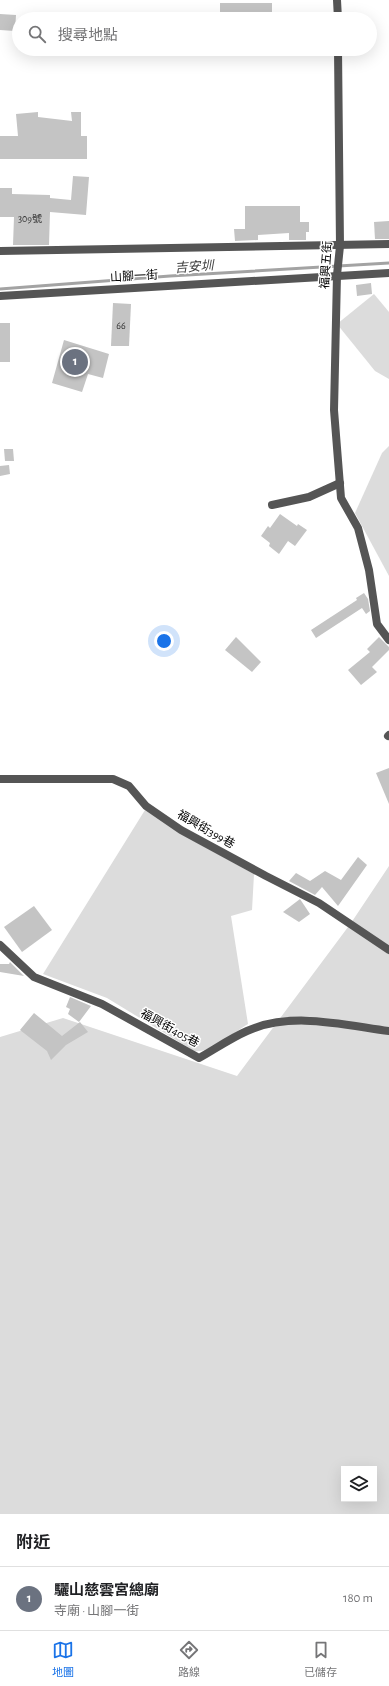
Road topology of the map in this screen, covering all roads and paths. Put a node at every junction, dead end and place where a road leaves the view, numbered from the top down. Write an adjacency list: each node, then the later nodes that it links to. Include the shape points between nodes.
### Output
1 (337, 0): 2 (street)
2 (338, 12)
3 (338, 56): 5 (street, 福興五街)
4 (389, 244): 5 (street)
5 (340, 246): 6 (street); 8 (street, 福興五街)
6 (0, 251)
7 (389, 273): 8 (street, 山腳一街)
8 (337, 275): 9 (street, 山腳一街); 10 (street, 福興五街, via 334,410)
9 (0, 296)
10 (340, 483): 11 (street, via 309,497); 12 (street, 福興五街, via 341,498 358,528 362,542 377,624)
11 (272, 505)
12 (389, 640)
13 (0, 779): 15 (street, 福興街399巷, via 113,779 123,782 146,806 181,830 320,903)
14 (0, 945): 16 (street, 福興街405巷, via 34,977 102,1004 199,1058 247,1031 282,1022 317,1021)
15 (389, 950)
16 (389, 1031)

